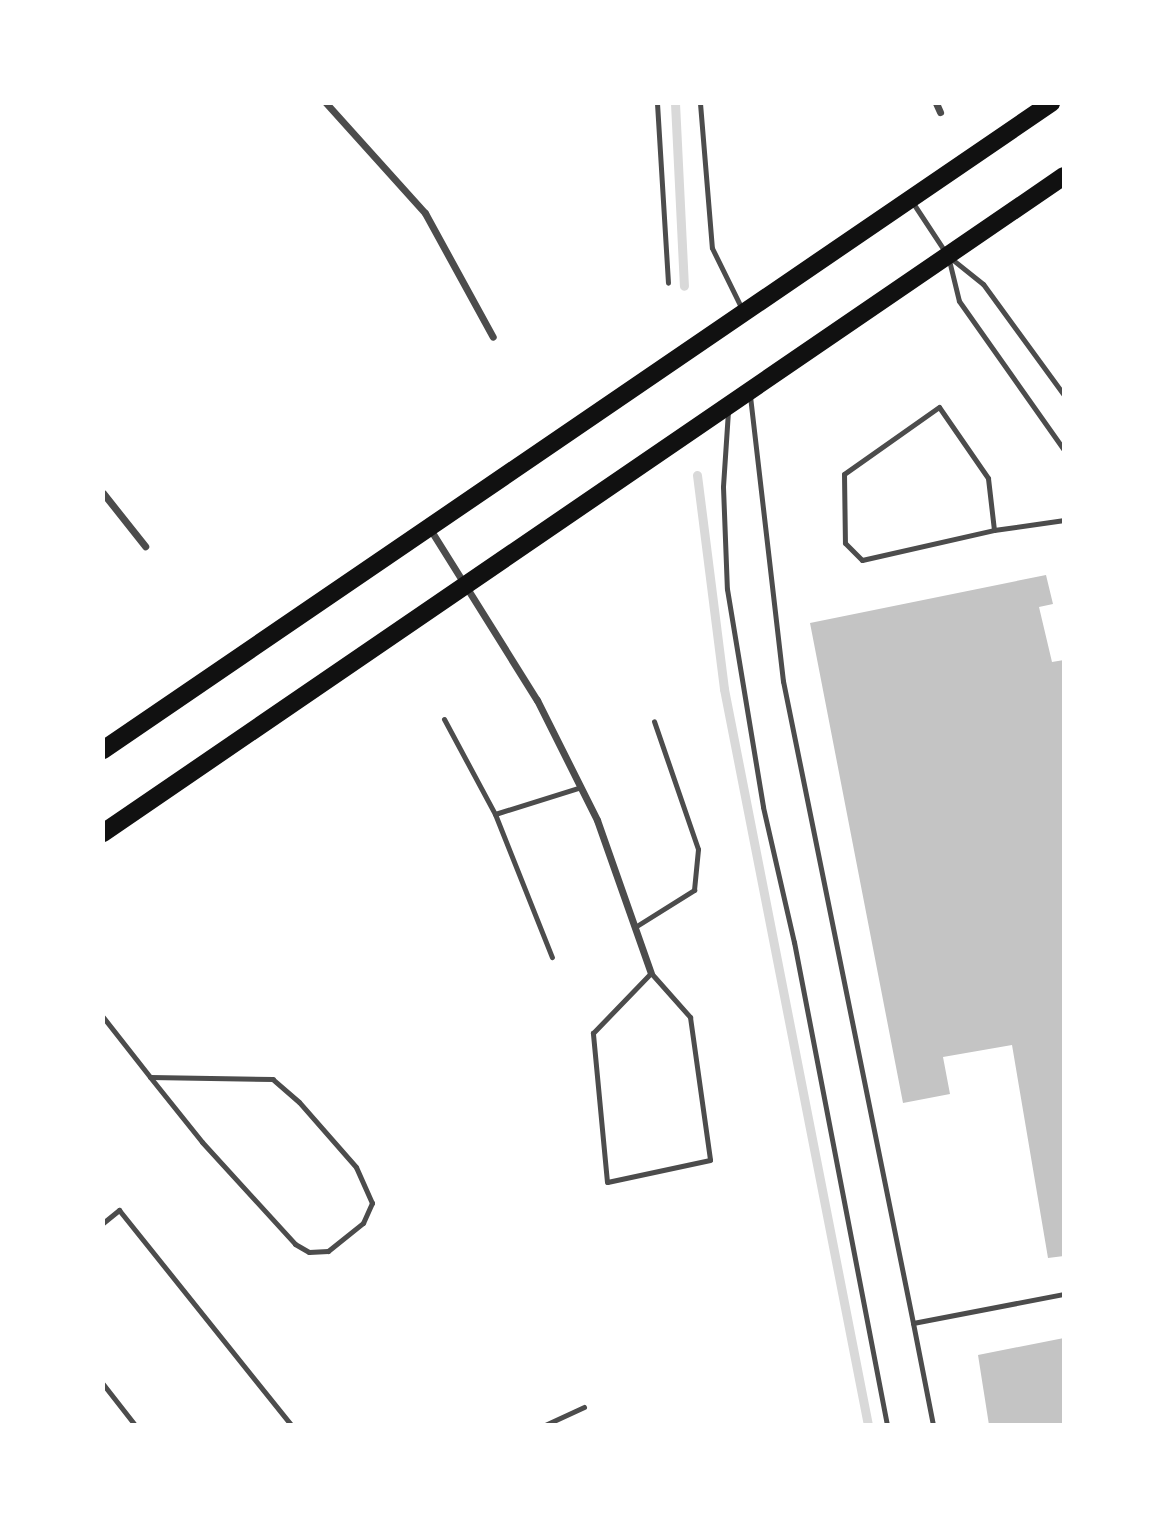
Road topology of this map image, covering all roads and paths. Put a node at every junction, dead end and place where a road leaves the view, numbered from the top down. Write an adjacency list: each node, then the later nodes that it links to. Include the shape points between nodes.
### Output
1 (326, 103): 12 (street, via 425,213)
2 (657, 103): 10 (lane)
3 (700, 103): 11 (lane, via 712,248)
4 (936, 103): 6 (street)
5 (1051, 103): 8 (main road)
6 (940, 112)
7 (1064, 176): 9 (main road)
8 (911, 200): 9 (lane); 11 (main road)
9 (948, 256): 13 (main road); 14 (lane, via 983,284); 16 (lane, via 960,301)
10 (668, 283)
11 (744, 314): 19 (main road)
12 (493, 337)
13 (749, 390): 15 (main road); 36 (lane, via 783,681)
14 (1064, 396)
15 (729, 404): 22 (main road); 42 (lane, via 723,486 730,602 763,807 802,982)
16 (1064, 450)
17 (103, 493): 21 (street)
18 (1064, 520): 20 (lane)
19 (430, 528): 22 (street); 25 (main road)
20 (994, 530): 20 (lane, via 862,561 845,543 844,474 939,407 988,478)
21 (145, 546)
22 (466, 584): 26 (street, via 537,700); 28 (main road)
23 (444, 719): 27 (lane)
24 (654, 722): 29 (lane, via 698,849 694,890)
25 (103, 750)
26 (581, 787): 27 (lane); 29 (street)
27 (495, 814): 30 (lane)
28 (103, 833)
29 (635, 927): 31 (street)
30 (552, 957)
31 (651, 974): 31 (lane, via 593,1033 607,1182 710,1160 690,1017)
32 (103, 1017): 33 (lane)
33 (150, 1077): 33 (lane, via 266,1217 295,1244 309,1252 328,1251 363,1223 372,1203 356,1167 273,1079)
34 (103, 1223): 40 (lane, via 119,1210)
35 (1064, 1294): 36 (lane)
36 (913, 1323): 43 (lane)
37 (103, 1384): 39 (lane)
38 (583, 1407): 41 (lane)
39 (135, 1425)
40 (291, 1425)
41 (545, 1425)
42 (887, 1425)
43 (933, 1425)

